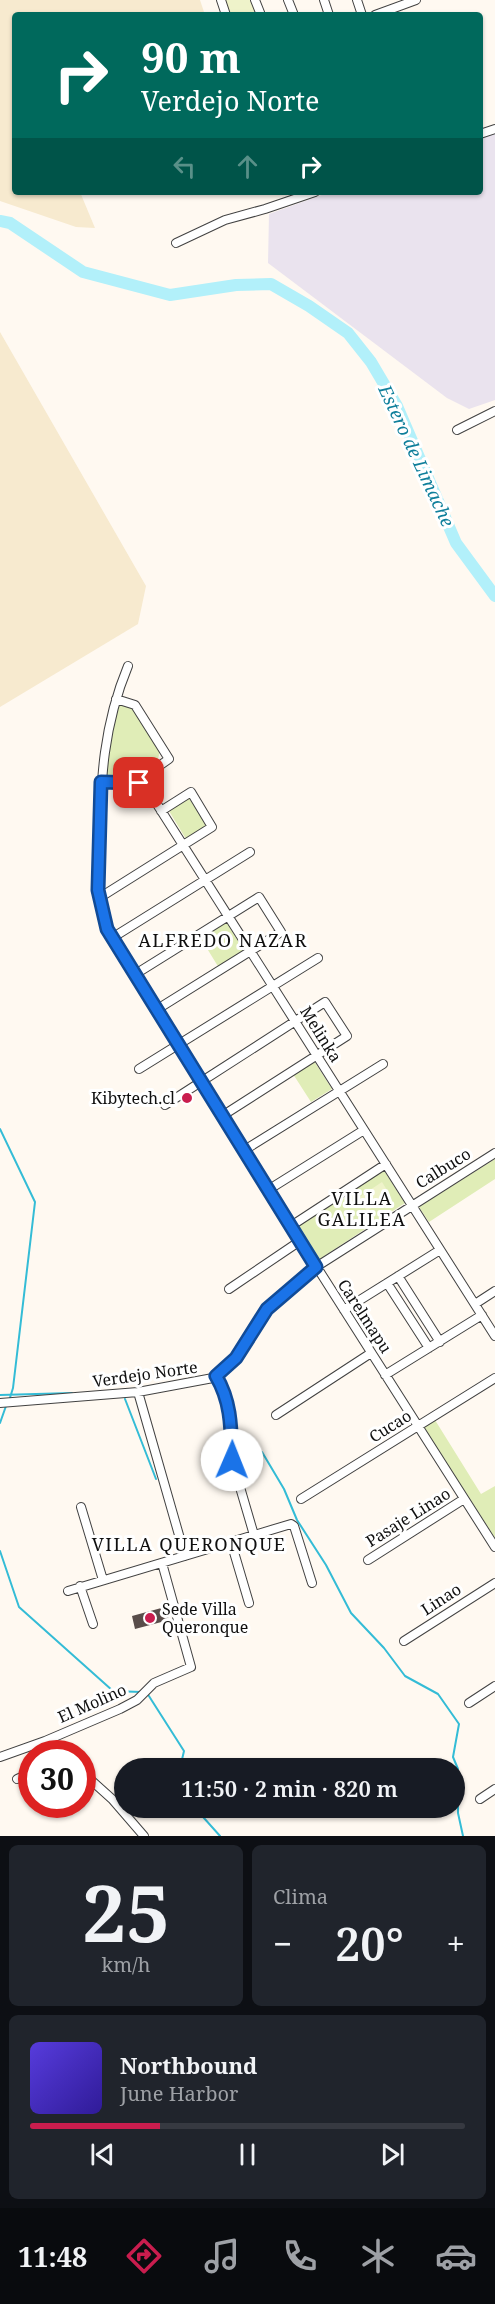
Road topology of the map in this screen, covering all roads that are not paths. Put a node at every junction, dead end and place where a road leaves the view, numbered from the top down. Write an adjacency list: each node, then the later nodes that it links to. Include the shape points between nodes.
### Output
1 (416, 0): 2 (street)
2 (394, 4): 3 (street)
3 (380, 12)
4 (306, 195): 5 (street, via 225,220)
5 (176, 243)
6 (495, 411): 7 (street)
7 (457, 430)
8 (128, 666): 9 (street, Carelmapu)
9 (116, 699): 10 (street, Carelmapu); 11 (street, via 135,705 169,759)
10 (101, 782): 11 (street); 16 (street, Carelmapu)
11 (139, 783): 12 (street, Melinka)
12 (161, 810): 13 (street, Melinka); 13 (street, via 191,792 212,827)
13 (183, 845): 15 (street, Melinka); 16 (street)
14 (250, 852): 15 (street)
15 (206, 880): 17 (street, Melinka); 18 (street)
16 (99, 898): 18 (street, Carelmapu)
17 (228, 916): 19 (street, Melinka); 19 (street, via 259,897 281,932); 21 (street)
18 (112, 938): 21 (street, Carelmapu)
19 (251, 951): 22 (street, Melinka); 23 (street)
20 (318, 958): 22 (street)
21 (134, 975): 23 (street, Carelmapu)
22 (273, 987): 24 (street, Melinka); 25 (street)
23 (156, 1010): 25 (street, Carelmapu)
24 (295, 1022): 26 (street, Melinka); 26 (street, via 325,1002 347,1036); 29 (street)
25 (178, 1046): 28 (street); 29 (street, Carelmapu)
26 (317, 1056): 30 (street, Melinka); 32 (street)
27 (383, 1064): 30 (street)
28 (139, 1069)
29 (200, 1082): 31 (street); 32 (street, Carelmapu)
30 (339, 1091): 33 (street, Melinka); 34 (street)
31 (165, 1105)
32 (222, 1116): 34 (street, Carelmapu)
33 (364, 1130): 36 (street, Melinka); 37 (street)
34 (243, 1151): 37 (street, Carelmapu)
35 (495, 1153): 38 (street, Calbuco)
36 (386, 1164): 38 (street, Melinka); 39 (street)
37 (267, 1190): 39 (street, Carelmapu)
38 (412, 1206): 41 (street, Melinka); 42 (street, Calbuco)
39 (291, 1226): 40 (street, Carelmapu)
40 (300, 1241): 42 (street, Carelmapu); 45 (street)
41 (440, 1250): 43 (street); 47 (street, Melinka)
42 (316, 1267): 48 (street, Carelmapu); 55 (street, Verdejo Norte, via 267,1309 236,1358)
43 (398, 1276): 44 (street); 51 (street)
44 (387, 1283): 48 (street); 52 (street)
45 (229, 1289)
46 (495, 1291): 47 (street)
47 (475, 1304): 49 (street, Melinka)
48 (344, 1310): 53 (street, Carelmapu)
49 (482, 1315): 50 (street, Melinka); 51 (street)
50 (495, 1336)
51 (440, 1342): 52 (street)
52 (429, 1348): 54 (street)
53 (371, 1353): 54 (street, Carelmapu); 59 (street)
54 (386, 1375): 60 (street, Carelmapu)
55 (216, 1376): 57 (street, Verdejo Norte); 64 (street, via 227,1401 232,1460)
56 (495, 1378): 60 (street, Cucao)
57 (138, 1392): 58 (street, Verdejo Norte); 67 (street)
58 (1, 1402)
59 (276, 1415)
60 (418, 1426): 61 (street, Cucao); 62 (street, Carelmapu)
61 (301, 1499)
62 (465, 1499): 66 (street, Carelmapu); 68 (street, Pasaje Linao)
63 (81, 1507): 70 (street)
64 (254, 1535): 65 (street); 71 (street, via 294,1526)
65 (231, 1542): 67 (street); 75 (street)
66 (495, 1547)
67 (185, 1556): 69 (street)
68 (368, 1560)
69 (162, 1563): 70 (street); 80 (street, El Molino, via 191,1667 154,1683 120,1709)
70 (103, 1580): 73 (street)
71 (312, 1583)
72 (495, 1583): 77 (street, Linao)
73 (80, 1587): 74 (street); 76 (street)
74 (68, 1591)
75 (249, 1603)
76 (93, 1624)
77 (404, 1641)
78 (495, 1686): 79 (street)
79 (469, 1703)
80 (47, 1740)
81 (18, 1751): 82 (street, El Molino)
82 (0, 1757)
83 (96, 1785): 86 (street)
84 (495, 1789): 85 (street)
85 (480, 1799)
86 (144, 1836)

